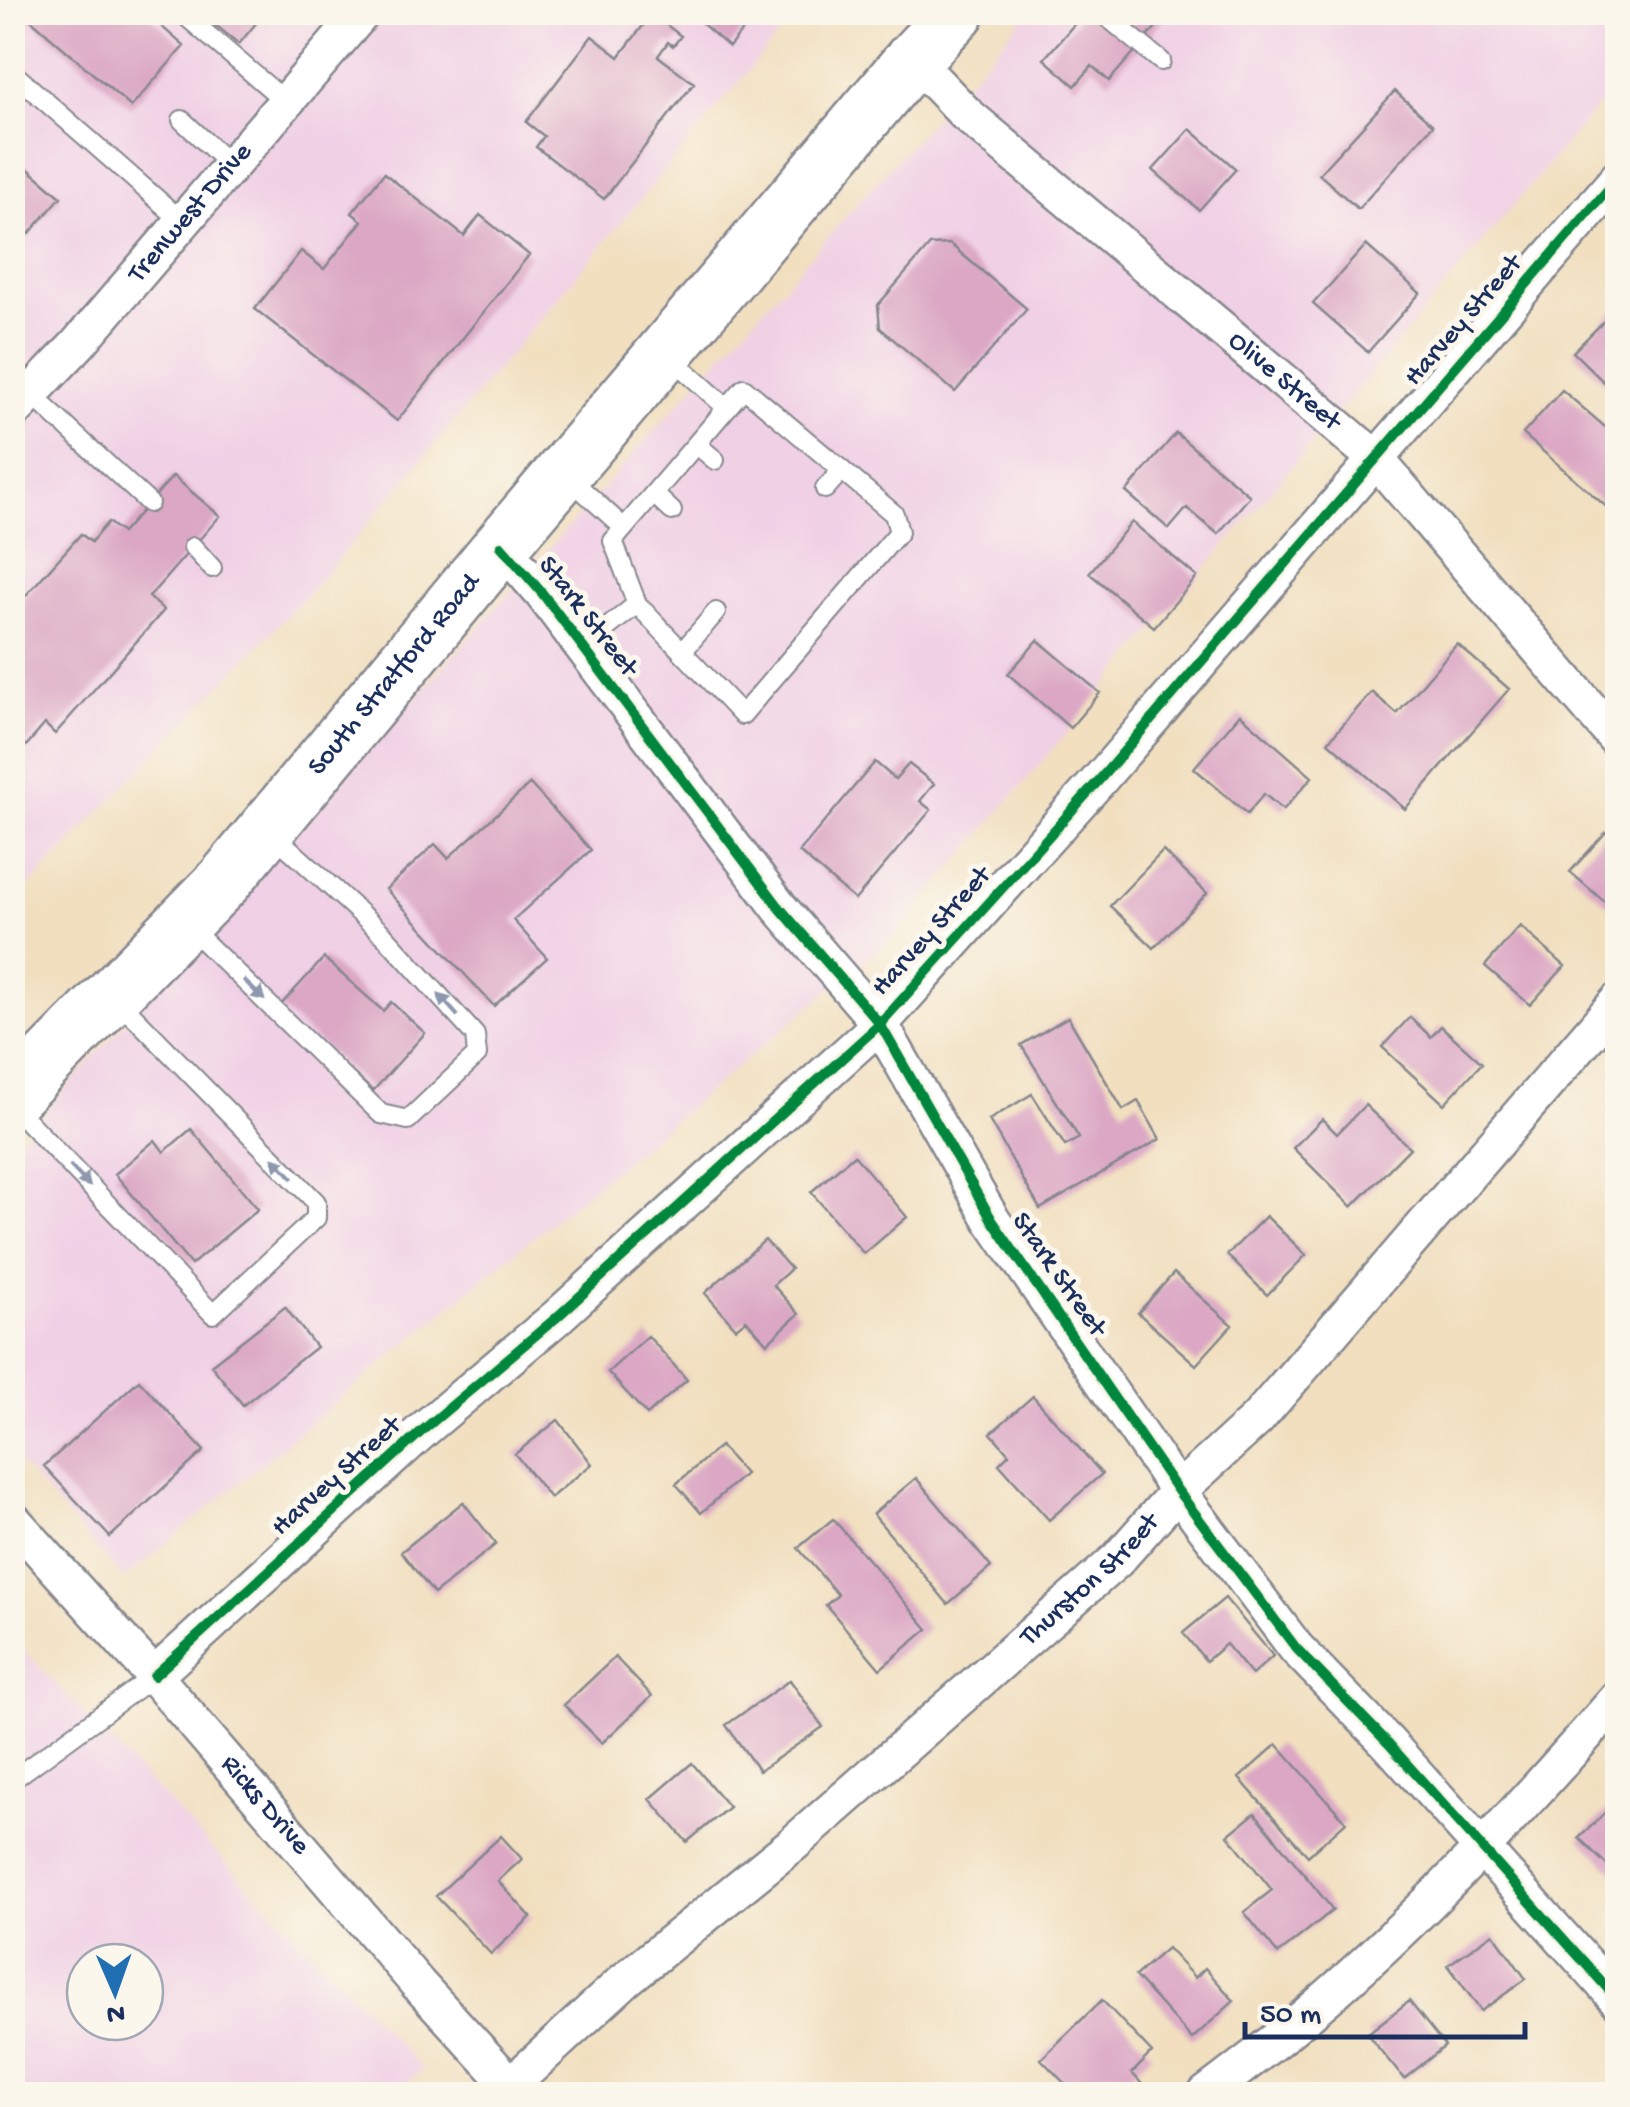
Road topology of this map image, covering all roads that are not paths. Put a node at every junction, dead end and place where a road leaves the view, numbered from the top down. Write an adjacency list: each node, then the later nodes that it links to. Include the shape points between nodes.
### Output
1 (181, 12): 8 (lane)
2 (363, 12): 8 (street, Trenwest Drive)
3 (957, 12): 5 (main road, South Stratford Road)
4 (1101, 12): 6 (lane)
5 (913, 60): 13 (main road, South Stratford Road); 17 (street, Olive Street, via 966,114)
6 (1161, 61)
7 (12, 72): 12 (lane)
8 (286, 102): 10 (street, Trenwest Drive)
9 (182, 120): 10 (lane)
10 (231, 166): 12 (street, Trenwest Drive)
11 (1618, 178): 17 (street, Harvey Street)
12 (183, 222): 14 (street, Trenwest Drive)
13 (665, 352): 15 (lane); 20 (main road, South Stratford Road)
14 (22, 404): 23 (lane, via 112,468)
15 (727, 408): 16 (lane); 19 (lane, via 744,388)
16 (696, 444): 18 (lane); 22 (lane)
17 (1374, 457): 33 (street, Olive Street); 38 (street, Harvey Street, via 1101,778)
18 (714, 460)
19 (842, 470): 21 (lane); 32 (lane, via 894,514 899,532 742,715)
20 (564, 472): 25 (lane); 27 (main road, South Stratford Road)
21 (825, 489)
22 (654, 494): 24 (lane); 25 (lane)
23 (148, 503)
24 (672, 510)
25 (624, 528): 29 (lane, via 613,540)
26 (194, 546): 28 (lane)
27 (501, 546): 31 (street, Stark Street); 34 (main road, South Stratford Road)
28 (212, 568)
29 (637, 604): 31 (lane); 32 (lane)
30 (716, 612): 32 (lane)
31 (582, 647): 38 (street, Stark Street, via 779,907)
32 (682, 652)
33 (1618, 742)
34 (268, 829): 35 (main road, South Stratford Road); 35 (lane, one-way to 34, via 381,1114 408,1120 476,1055 475,1035 384,934)
35 (184, 922): 36 (main road, South Stratford Road)
36 (112, 994): 39 (main road, South Stratford Road); 40 (lane, one-way to 36, via 213,1314 316,1218 316,1202)
37 (1618, 1001): 41 (street, Thurston Street, via 1257,1419)
38 (880, 1024): 41 (street, Stark Street, via 992,1220); 43 (street, Harvey Street)
39 (12, 1096)
40 (12, 1106)
41 (1178, 1491): 46 (street, Stark Street, via 1296,1648); 48 (street, Thurston Street, via 1102,1573 793,1844 625,1980)
42 (12, 1518): 43 (street, Ricks Drive)
43 (154, 1676): 45 (lane); 48 (street, Ricks Drive)
44 (1618, 1698): 46 (street)
45 (12, 1780)
46 (1482, 1848): 47 (street, Stark Street); 49 (street, via 1308,2014)
47 (1618, 2000)
48 (511, 2091)
49 (1206, 2094)

